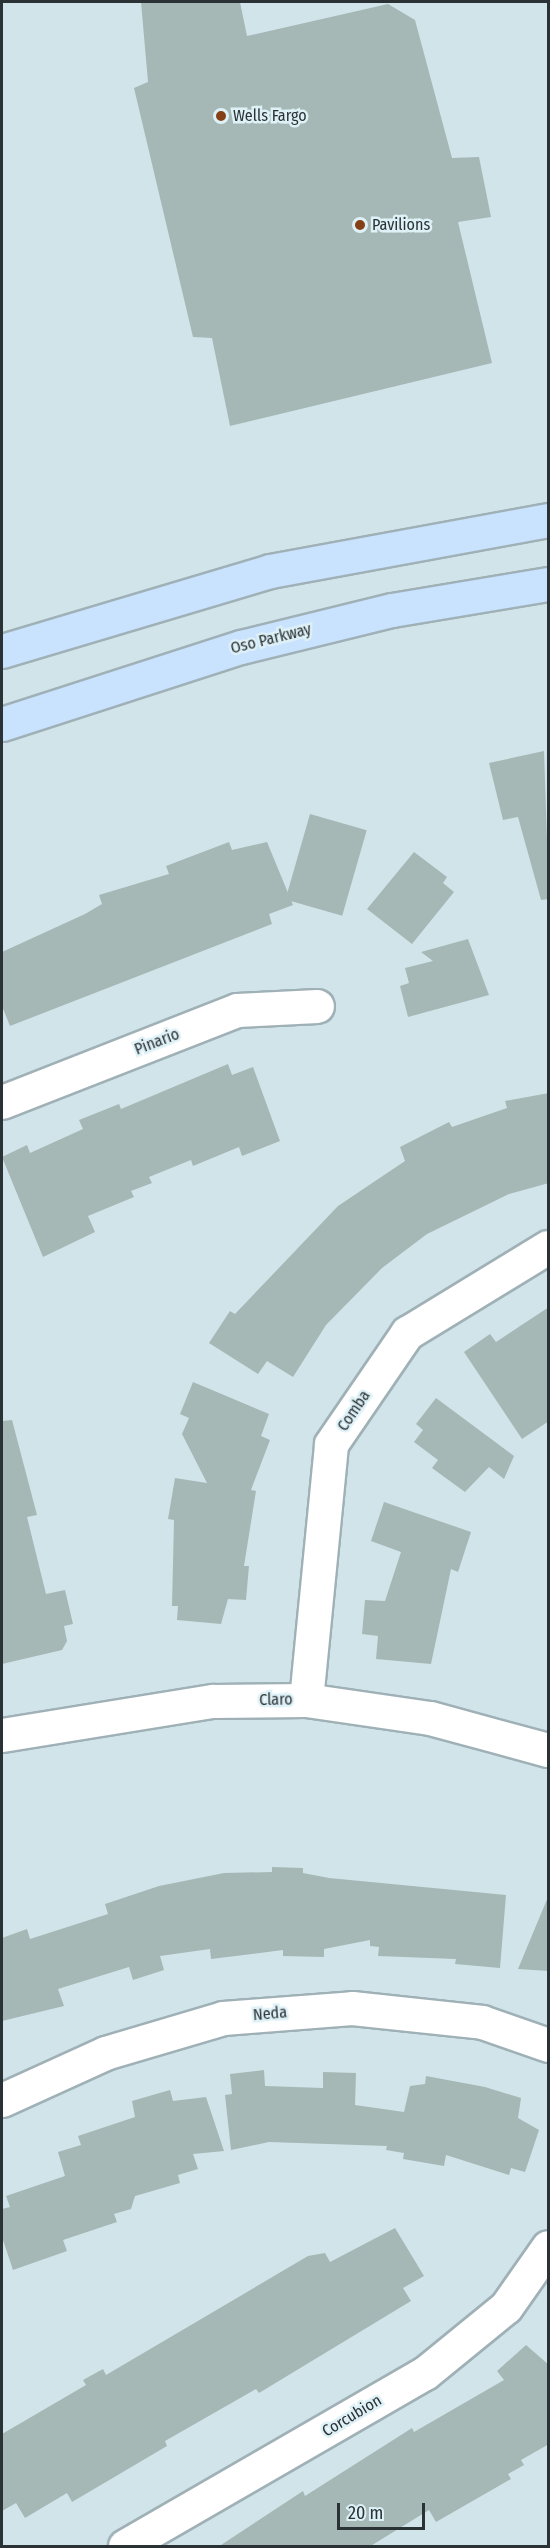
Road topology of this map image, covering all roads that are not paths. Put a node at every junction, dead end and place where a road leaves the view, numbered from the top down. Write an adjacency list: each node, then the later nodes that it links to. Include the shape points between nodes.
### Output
1 (549, 520): 3 (main road, via 270,571)
2 (549, 585): 4 (main road, Oso Parkway, via 392,610 241,646)
3 (2, 651)
4 (2, 724)
5 (317, 1006): 6 (street, Pinario, via 237,1010)
6 (2, 1102)
7 (549, 1247): 8 (street, Comba, via 407,1333 331,1444)
8 (306, 1700): 9 (street, Claro, via 213,1701); 10 (street, Claro, via 430,1718)
9 (2, 1735)
10 (549, 1750)
11 (549, 2045): 12 (street, Neda, via 482,2022 352,2007 223,2018 105,2053)
12 (2, 2100)
13 (549, 2247): 14 (street, Corcubion, via 506,2307 424,2373)
14 (125, 2547)

